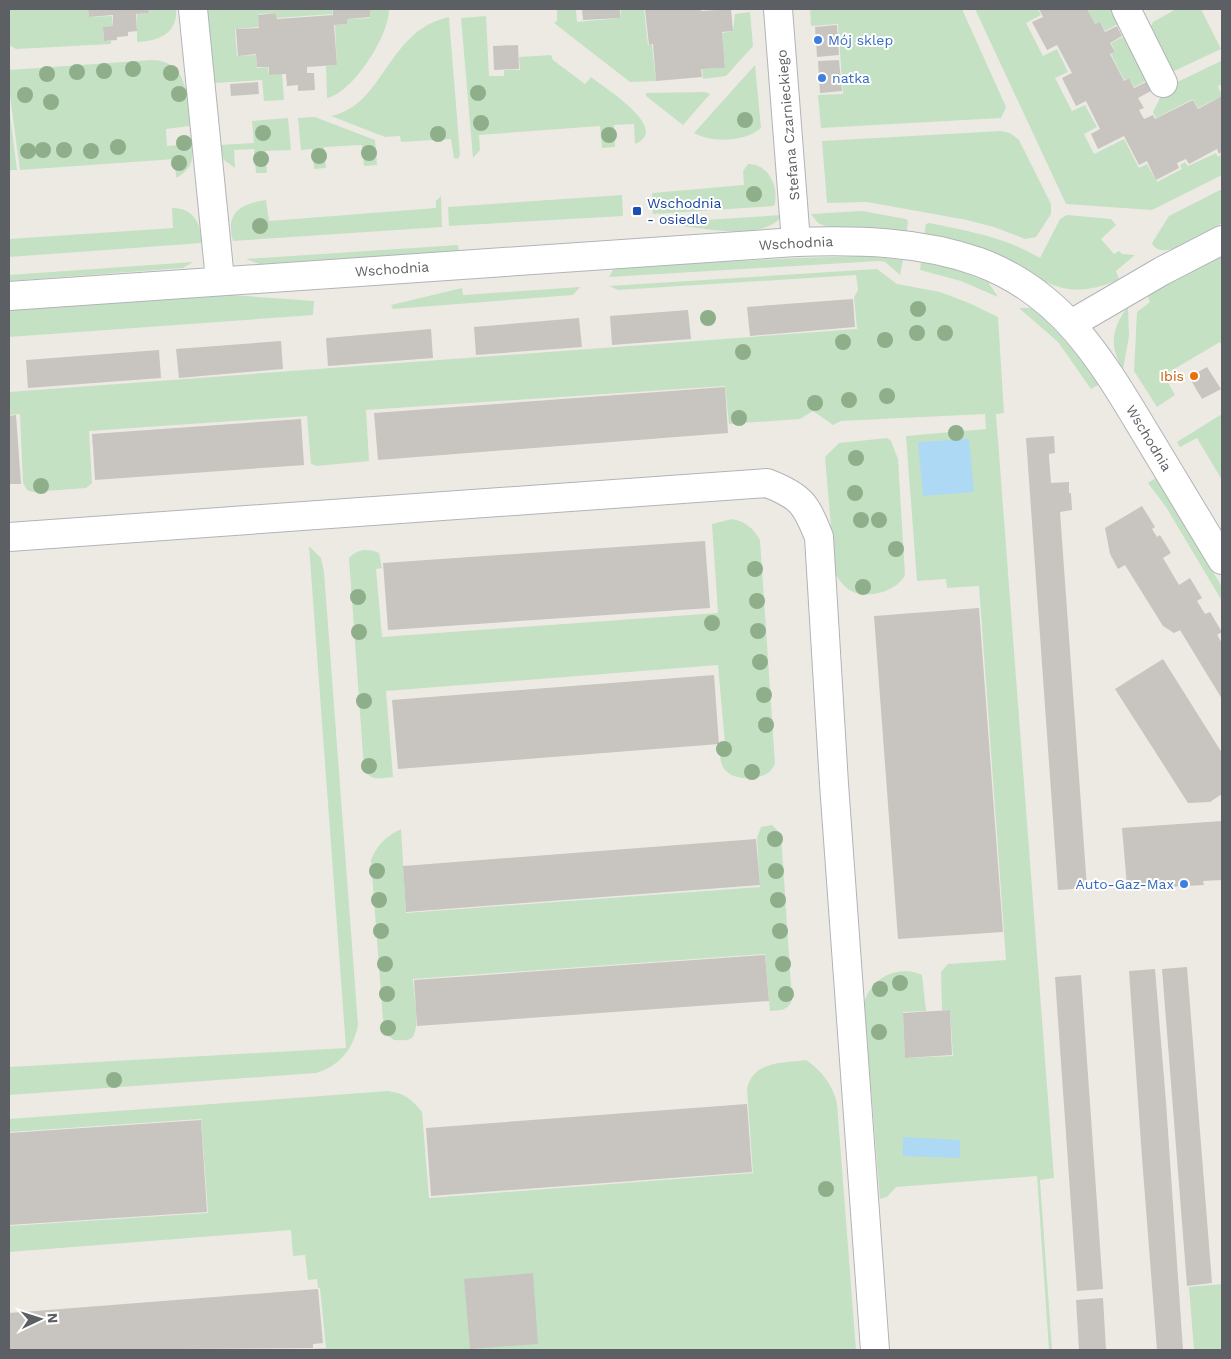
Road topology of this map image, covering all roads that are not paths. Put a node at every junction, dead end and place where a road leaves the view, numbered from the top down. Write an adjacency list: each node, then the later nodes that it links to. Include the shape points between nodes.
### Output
1 (193, 9): 7 (street)
2 (778, 9): 6 (street, Stefana Czarnieckiego)
3 (1126, 9): 4 (street)
4 (1163, 83)
5 (1222, 240): 9 (street)
6 (796, 242): 7 (street, Wschodnia); 9 (street, Wschodnia, via 881,242 979,262 1018,281)
7 (220, 280): 8 (street, Wschodnia)
8 (9, 296)
9 (1071, 324): 11 (street, Wschodnia, via 1106,368)
10 (9, 537): 12 (street, via 767,483 789,491 808,509 818,537)
11 (1222, 560)
12 (875, 1350)

